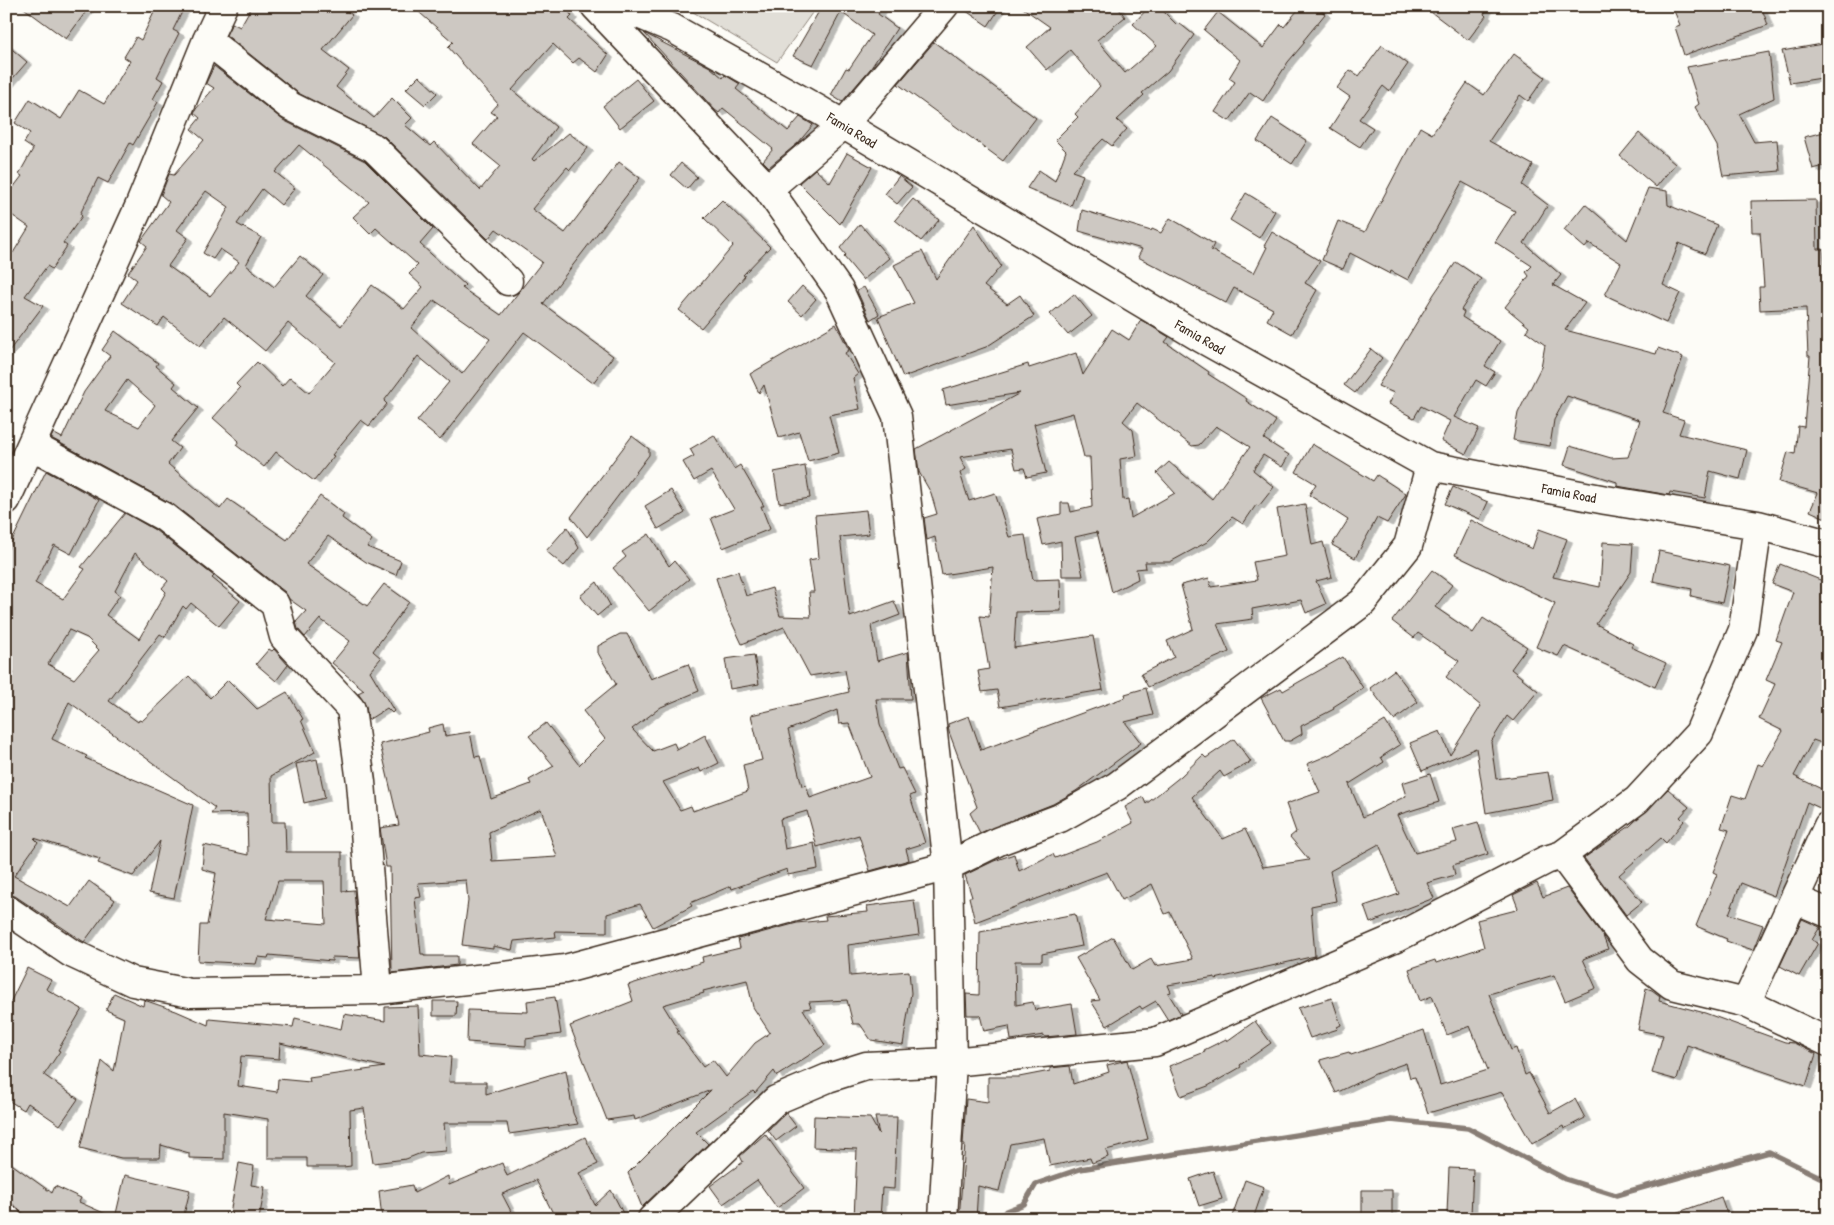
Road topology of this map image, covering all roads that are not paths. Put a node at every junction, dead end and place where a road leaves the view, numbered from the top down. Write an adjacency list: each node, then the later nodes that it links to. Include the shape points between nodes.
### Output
1 (223, 6): 5 (street)
2 (595, 6): 7 (street)
3 (618, 6): 6 (street, Famia Road, via 672,28)
4 (936, 10): 6 (street)
5 (207, 40): 8 (street, via 290,106 374,148); 9 (street, via 140,207)
6 (843, 125): 7 (street); 10 (street, Famia Road, via 1201,338)
7 (768, 189): 16 (street, via 839,290 897,416)
8 (508, 281)
9 (31, 445): 11 (street); 20 (street, via 164,517 275,604 284,637 351,709 361,782)
10 (1430, 466): 12 (street, Famia Road); 16 (street, via 1408,546 1363,602 1117,786 1060,818 999,841)
11 (6, 500)
12 (1758, 525): 13 (street, Famia Road); 15 (street, via 1742,630 1699,733 1638,800)
13 (1828, 544)
14 (1828, 826): 17 (street)
15 (1562, 855): 21 (street, via 1640,960 1672,985); 23 (street, via 1546,860 1396,938 1155,1042)
16 (948, 866): 20 (street, via 565,969); 23 (street)
17 (1796, 899): 19 (street); 21 (street)
18 (6, 909): 20 (street, via 71,953 133,982 190,993)
19 (1828, 913)
20 (378, 990)
21 (1746, 1003): 22 (street)
22 (1828, 1042)
23 (952, 1062): 24 (street, via 866,1066 776,1100); 25 (street)
24 (652, 1219)
25 (943, 1219)

